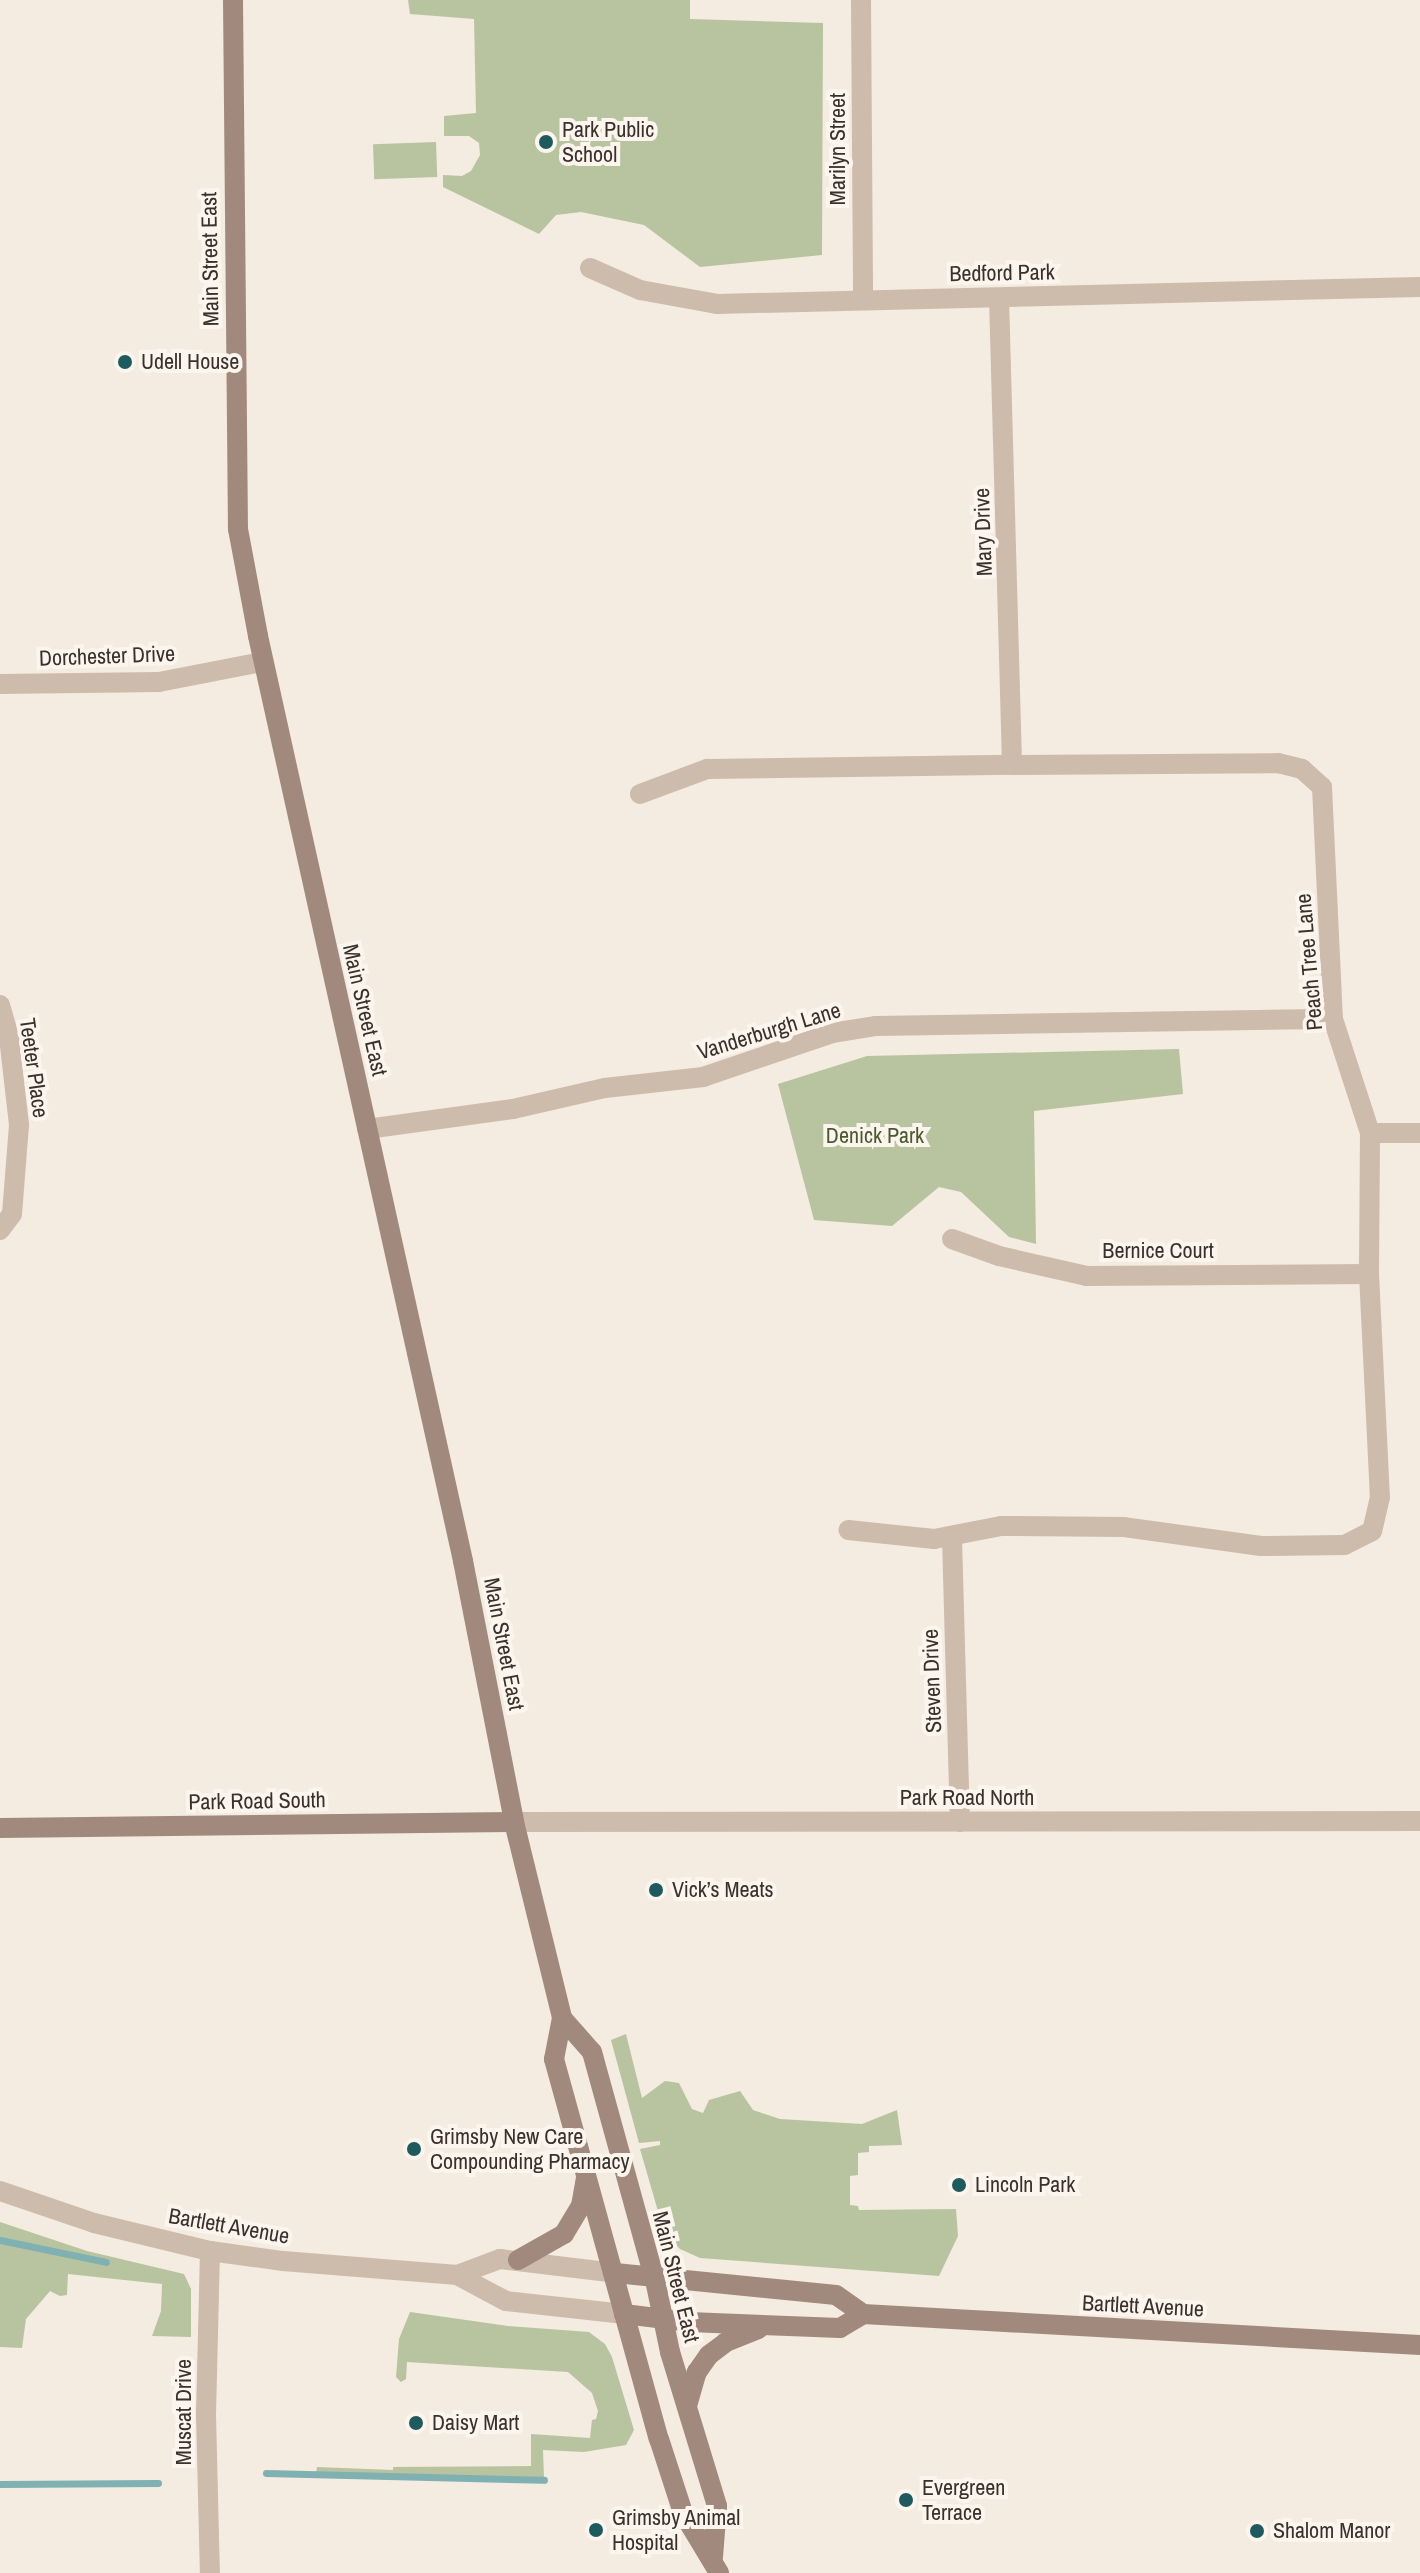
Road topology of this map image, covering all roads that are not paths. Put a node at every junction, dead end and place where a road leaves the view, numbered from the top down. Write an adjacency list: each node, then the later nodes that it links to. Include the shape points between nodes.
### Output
1 (233, 0): 7 (main road, Main Street East, via 238,529)
2 (861, 0): 5 (street, Marilyn Street)
3 (590, 268): 5 (street, Bedford Park, via 640,290 717,304)
4 (1420, 287): 6 (street, Bedford Park)
5 (863, 298): 6 (street, Bedford Park)
6 (999, 298): 9 (street, Mary Drive)
7 (262, 662): 8 (street, Dorchester Drive, via 159,682); 13 (main road, Main Street East)
8 (0, 684)
9 (1012, 765): 10 (street, Peach Tree Lane, via 707,769); 12 (street, Peach Tree Lane, via 1278,763 1302,769 1322,787)
10 (640, 794)
11 (0, 1005): 16 (street, Teeter Place, via 19,1125 12,1214)
12 (1333, 1019): 13 (street, Vanderburgh Lane, via 876,1026 832,1033 703,1077 605,1088 513,1109); 14 (street, Peach Tree Lane)
13 (367, 1129): 22 (main road, Main Street East, via 463,1561)
14 (1370, 1133): 15 (street); 18 (street, Peach Tree Lane)
15 (1420, 1133)
16 (0, 1230)
17 (952, 1239): 18 (street, Bernice Court, via 1086,1276)
18 (1369, 1274): 20 (street, Peach Tree Lane, via 1380,1497 1372,1531 1344,1545 1261,1546 1124,1527 1001,1526)
19 (848, 1530): 20 (street, Peach Tree Lane)
20 (952, 1538): 23 (street, Steven Drive)
21 (1420, 1821): 23 (street, Park Road North)
22 (514, 1822): 23 (street, Park Road North); 24 (main road, Park Road South); 25 (main road, Main Street East)
23 (960, 1822)
24 (0, 1828)
25 (562, 2018): 26 (main road, Main Street East, via 554,2059); 32 (main road, Main Street East, via 592,2052)
26 (588, 2171): 29 (main road, via 581,2206 564,2234); 30 (main road, Main Street East)
27 (0, 2191): 28 (street, Bartlett Avenue, via 94,2223)
28 (210, 2251): 31 (street, Bartlett Avenue); 40 (street, Muscat Drive)
29 (518, 2260): 30 (street, Bartlett Avenue); 31 (street, Bartlett Avenue, via 500,2259)
30 (615, 2273): 32 (main road, Bartlett Avenue); 33 (main road, Main Street East)
31 (457, 2275): 33 (street, Bartlett Avenue, via 506,2301)
32 (655, 2280): 34 (main road, Bartlett Avenue, via 836,2295); 35 (main road, Main Street East)
33 (624, 2314): 35 (main road, Bartlett Avenue); 39 (main road, Main Street East, via 683,2513)
34 (863, 2314): 36 (main road, Bartlett Avenue, via 840,2328); 37 (main road, Bartlett Avenue)
35 (664, 2319): 36 (main road, Bartlett Avenue); 38 (main road, Main Street East)
36 (765, 2326): 38 (main road, via 709,2355 697,2372)
37 (1420, 2345)
38 (686, 2407): 39 (main road, Main Street East, via 717,2506)
39 (716, 2565)
40 (210, 2573)

